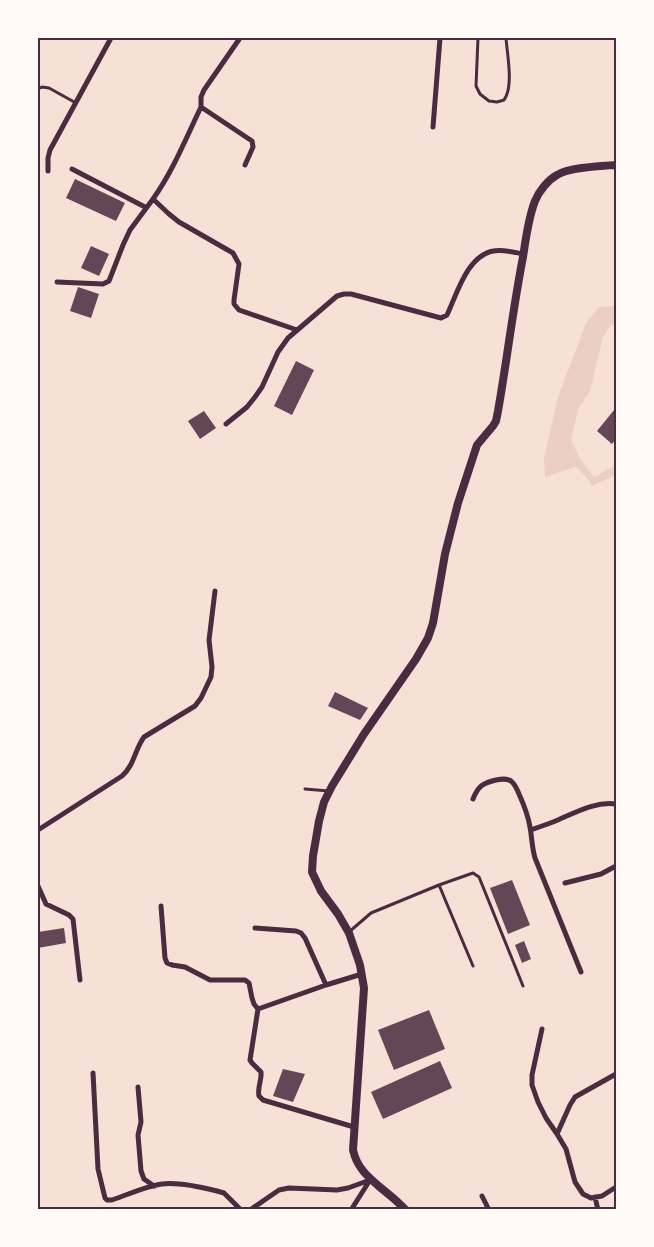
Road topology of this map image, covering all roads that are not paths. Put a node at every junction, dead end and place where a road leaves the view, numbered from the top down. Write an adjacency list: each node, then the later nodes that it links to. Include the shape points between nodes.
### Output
1 (111, 38): 7 (street)
2 (240, 38): 8 (street, via 204,90)
3 (440, 38): 9 (street)
4 (478, 38): 5 (lane, via 476,86 484,98 497,102 504,100 508,93)
5 (506, 38)
6 (38, 89): 7 (lane, via 49,88)
7 (76, 103): 13 (street, via 50,150)
8 (201, 107): 10 (street, via 252,141 253,147); 14 (street, via 164,184)
9 (433, 127)
10 (245, 165)
11 (616, 165): 16 (street, via 566,172 551,180 532,209)
12 (72, 169): 15 (street)
13 (48, 171)
14 (153, 198): 15 (street); 18 (street, via 179,222 234,253 238,271 234,304 239,310)
15 (146, 207): 17 (street, via 122,244 110,281 103,284)
16 (523, 254): 18 (street, via 494,250 479,257 466,274 447,315 441,318 344,294 337,296); 22 (street, via 496,421 477,445 460,497 448,538 428,638)
17 (56, 282)
18 (297, 330): 19 (street, via 283,344 256,397)
19 (226, 424)
20 (215, 591): 25 (street, via 209,640 211,678 199,703 144,738 122,776)
21 (305, 789): 22 (lane)
22 (329, 791): 33 (street, via 319,821 312,872)
23 (473, 799): 26 (street, via 481,785 508,779 516,786)
24 (616, 804): 26 (street, via 585,809)
25 (38, 830)
26 (531, 830): 35 (street, via 535,858)
27 (616, 866): 28 (street, via 601,874)
28 (565, 883)
29 (439, 885): 33 (lane, via 371,913); 34 (lane); 39 (lane, via 473,873 479,877)
30 (38, 886): 37 (street, via 46,904 73,919)
31 (161, 906): 40 (street, via 167,963 185,967 210,980 245,980 250,983)
32 (256, 928): 38 (street, via 301,933)
33 (349, 932): 36 (street)
34 (473, 966)
35 (581, 972)
36 (362, 974): 38 (street); 45 (street, via 364,988)
37 (80, 980)
38 (326, 985): 40 (street)
39 (523, 986)
40 (258, 1009): 45 (street, via 250,1060 262,1076 259,1096 263,1100)
41 (542, 1029): 46 (street, via 531,1082 538,1102)
42 (93, 1073): 48 (street, via 98,1169 104,1196 112,1200)
43 (616, 1074): 46 (street, via 575,1097)
44 (138, 1087): 48 (street, via 140,1171 144,1179)
45 (354, 1127): 47 (street, via 355,1160)
46 (557, 1134): 51 (street, via 566,1149 575,1182 583,1194)
47 (370, 1180): 53 (street, via 336,1190 279,1190); 54 (street); 55 (street)
48 (154, 1186): 52 (street, via 172,1184 217,1191 224,1193)
49 (616, 1187): 51 (street)
50 (482, 1196): 56 (street)
51 (595, 1197): 57 (street)
52 (241, 1210)
53 (250, 1210)
54 (351, 1210)
55 (406, 1210)
56 (489, 1210)
57 (598, 1210)

